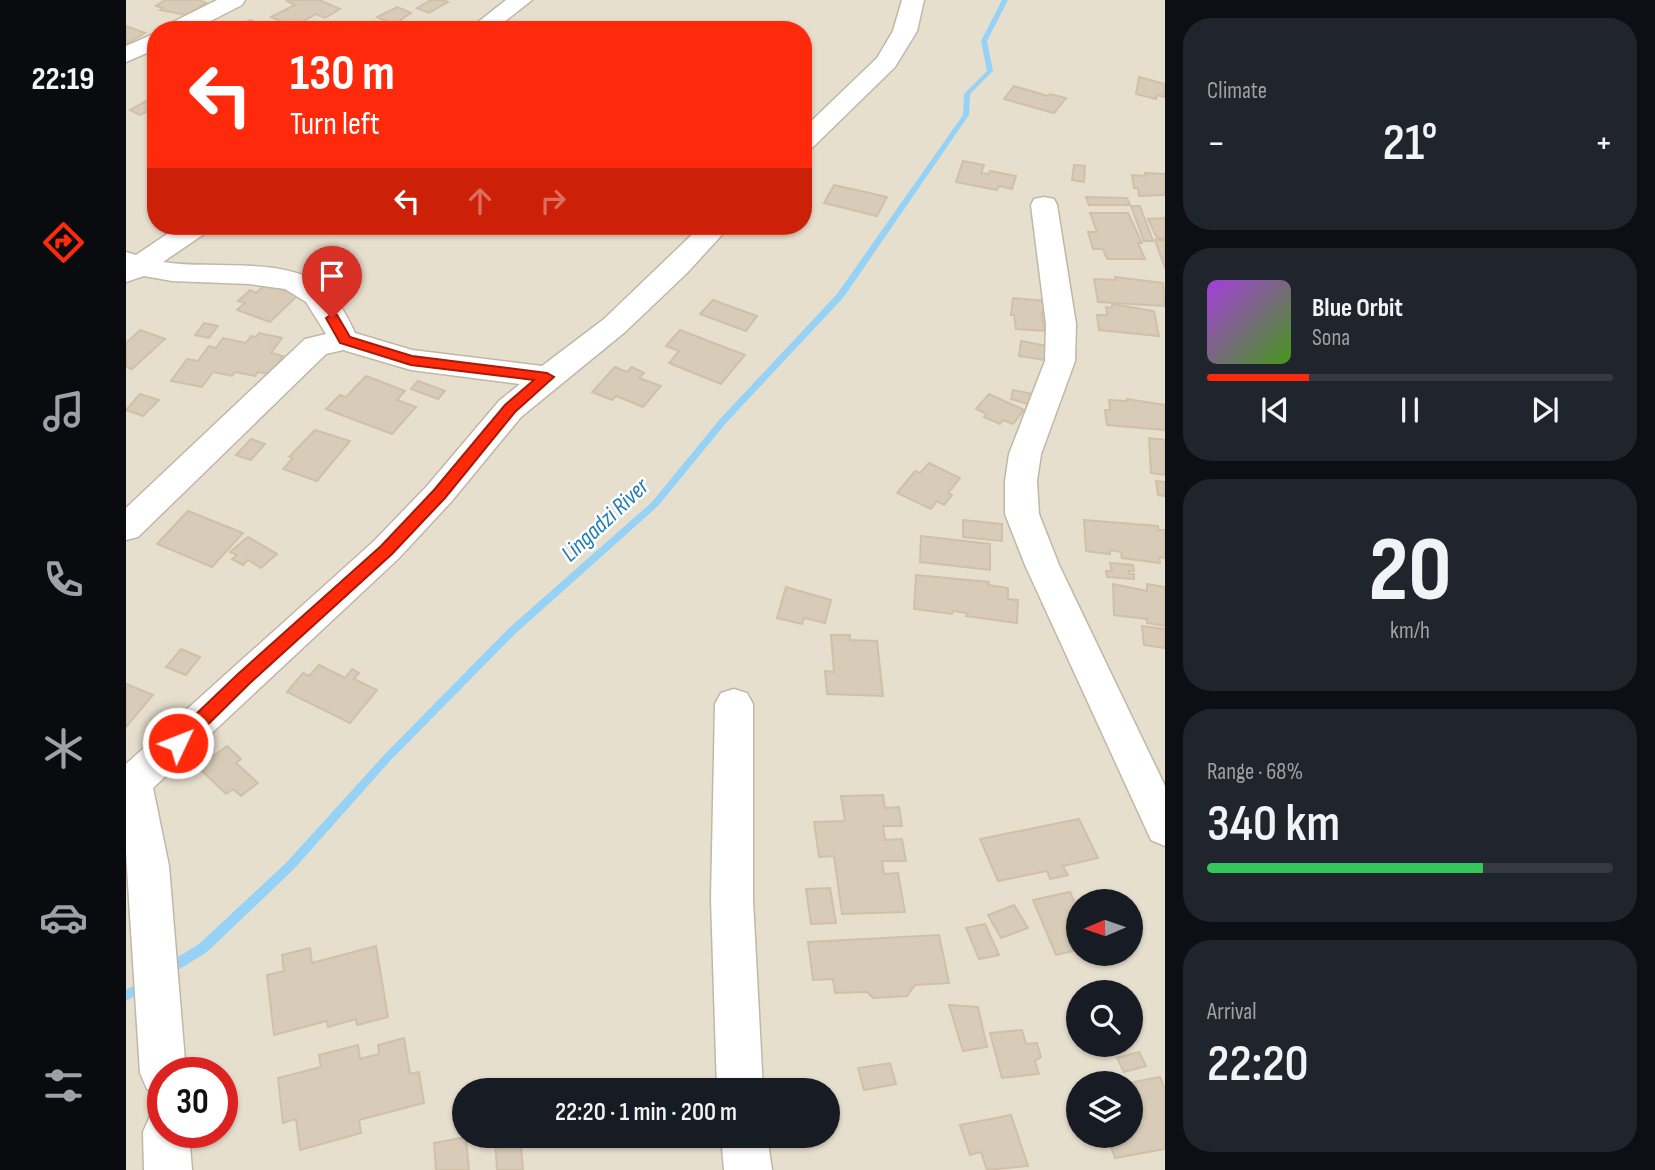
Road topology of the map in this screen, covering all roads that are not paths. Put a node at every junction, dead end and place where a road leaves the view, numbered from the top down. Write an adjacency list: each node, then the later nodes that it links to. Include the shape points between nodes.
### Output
1 (521, 0): 5 (street)
2 (913, 0): 8 (street, via 905,31 887,62)
3 (230, 1): 4 (street)
4 (192, 21)
5 (492, 21)
6 (147, 44): 7 (street)
7 (126, 55)
8 (812, 134)
9 (1044, 205): 18 (street, via 1061,324 1060,361 1025,454 1022,514)
10 (183, 235): 12 (street)
11 (707, 235): 14 (street, via 575,359)
12 (130, 268): 13 (street, via 283,278 324,302)
13 (344, 340): 14 (street, via 411,360); 15 (street, via 316,346)
14 (547, 377): 17 (street, via 510,409 386,550)
15 (126, 528)
16 (734, 704): 20 (street, via 732,899)
17 (129, 787): 19 (street, via 149,866)
18 (1165, 828)
19 (162, 1057)
20 (739, 1078)
21 (167, 1148): 23 (street)
22 (745, 1148): 24 (street)
23 (168, 1170)
24 (748, 1170)

